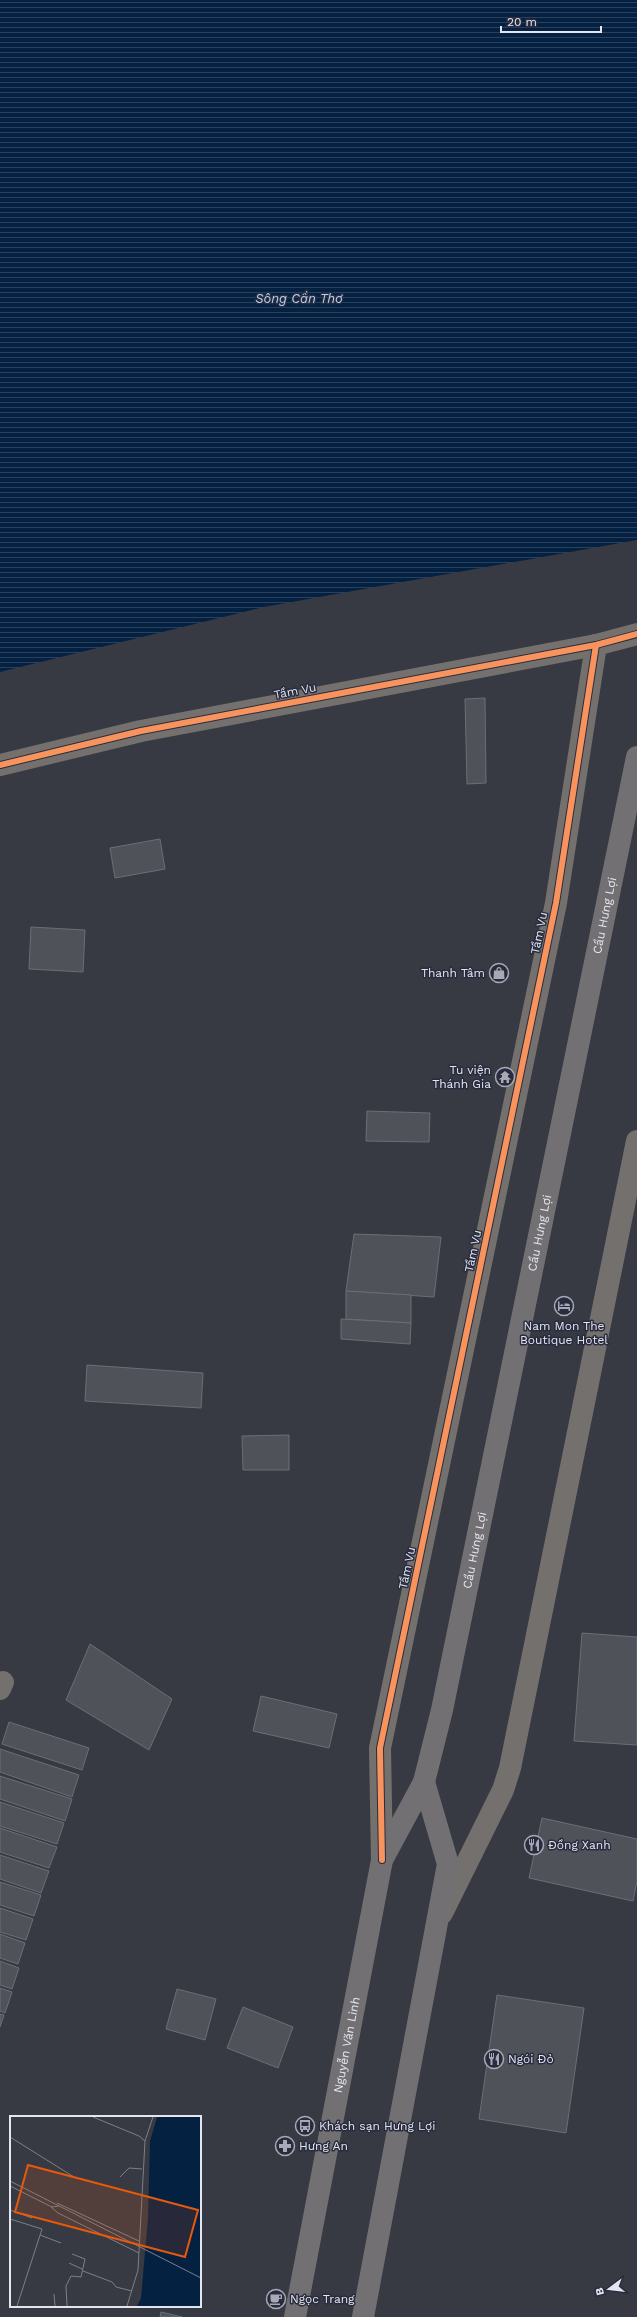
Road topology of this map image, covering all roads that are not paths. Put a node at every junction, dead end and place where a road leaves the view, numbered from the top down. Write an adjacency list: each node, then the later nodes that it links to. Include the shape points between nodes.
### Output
1 (637, 634): 2 (street, Tầm Vu)
2 (596, 645): 4 (street, Tầm Vu, via 141,731); 8 (street, Tầm Vu, via 556,903 380,1748)
3 (637, 757): 6 (highway, Cầu Hưng Lợi)
4 (0, 765)
5 (637, 1141): 9 (street, via 510,1768 502,1790)
6 (442, 1710): 7 (highway, Nguyễn Văn Linh)
7 (424, 1782): 8 (highway, Nguyễn Văn Linh); 9 (highway, via 448,1864)
8 (382, 1860): 10 (highway, Nguyễn Văn Linh)
9 (439, 1919): 11 (highway)
10 (295, 2317)
11 (363, 2317)

